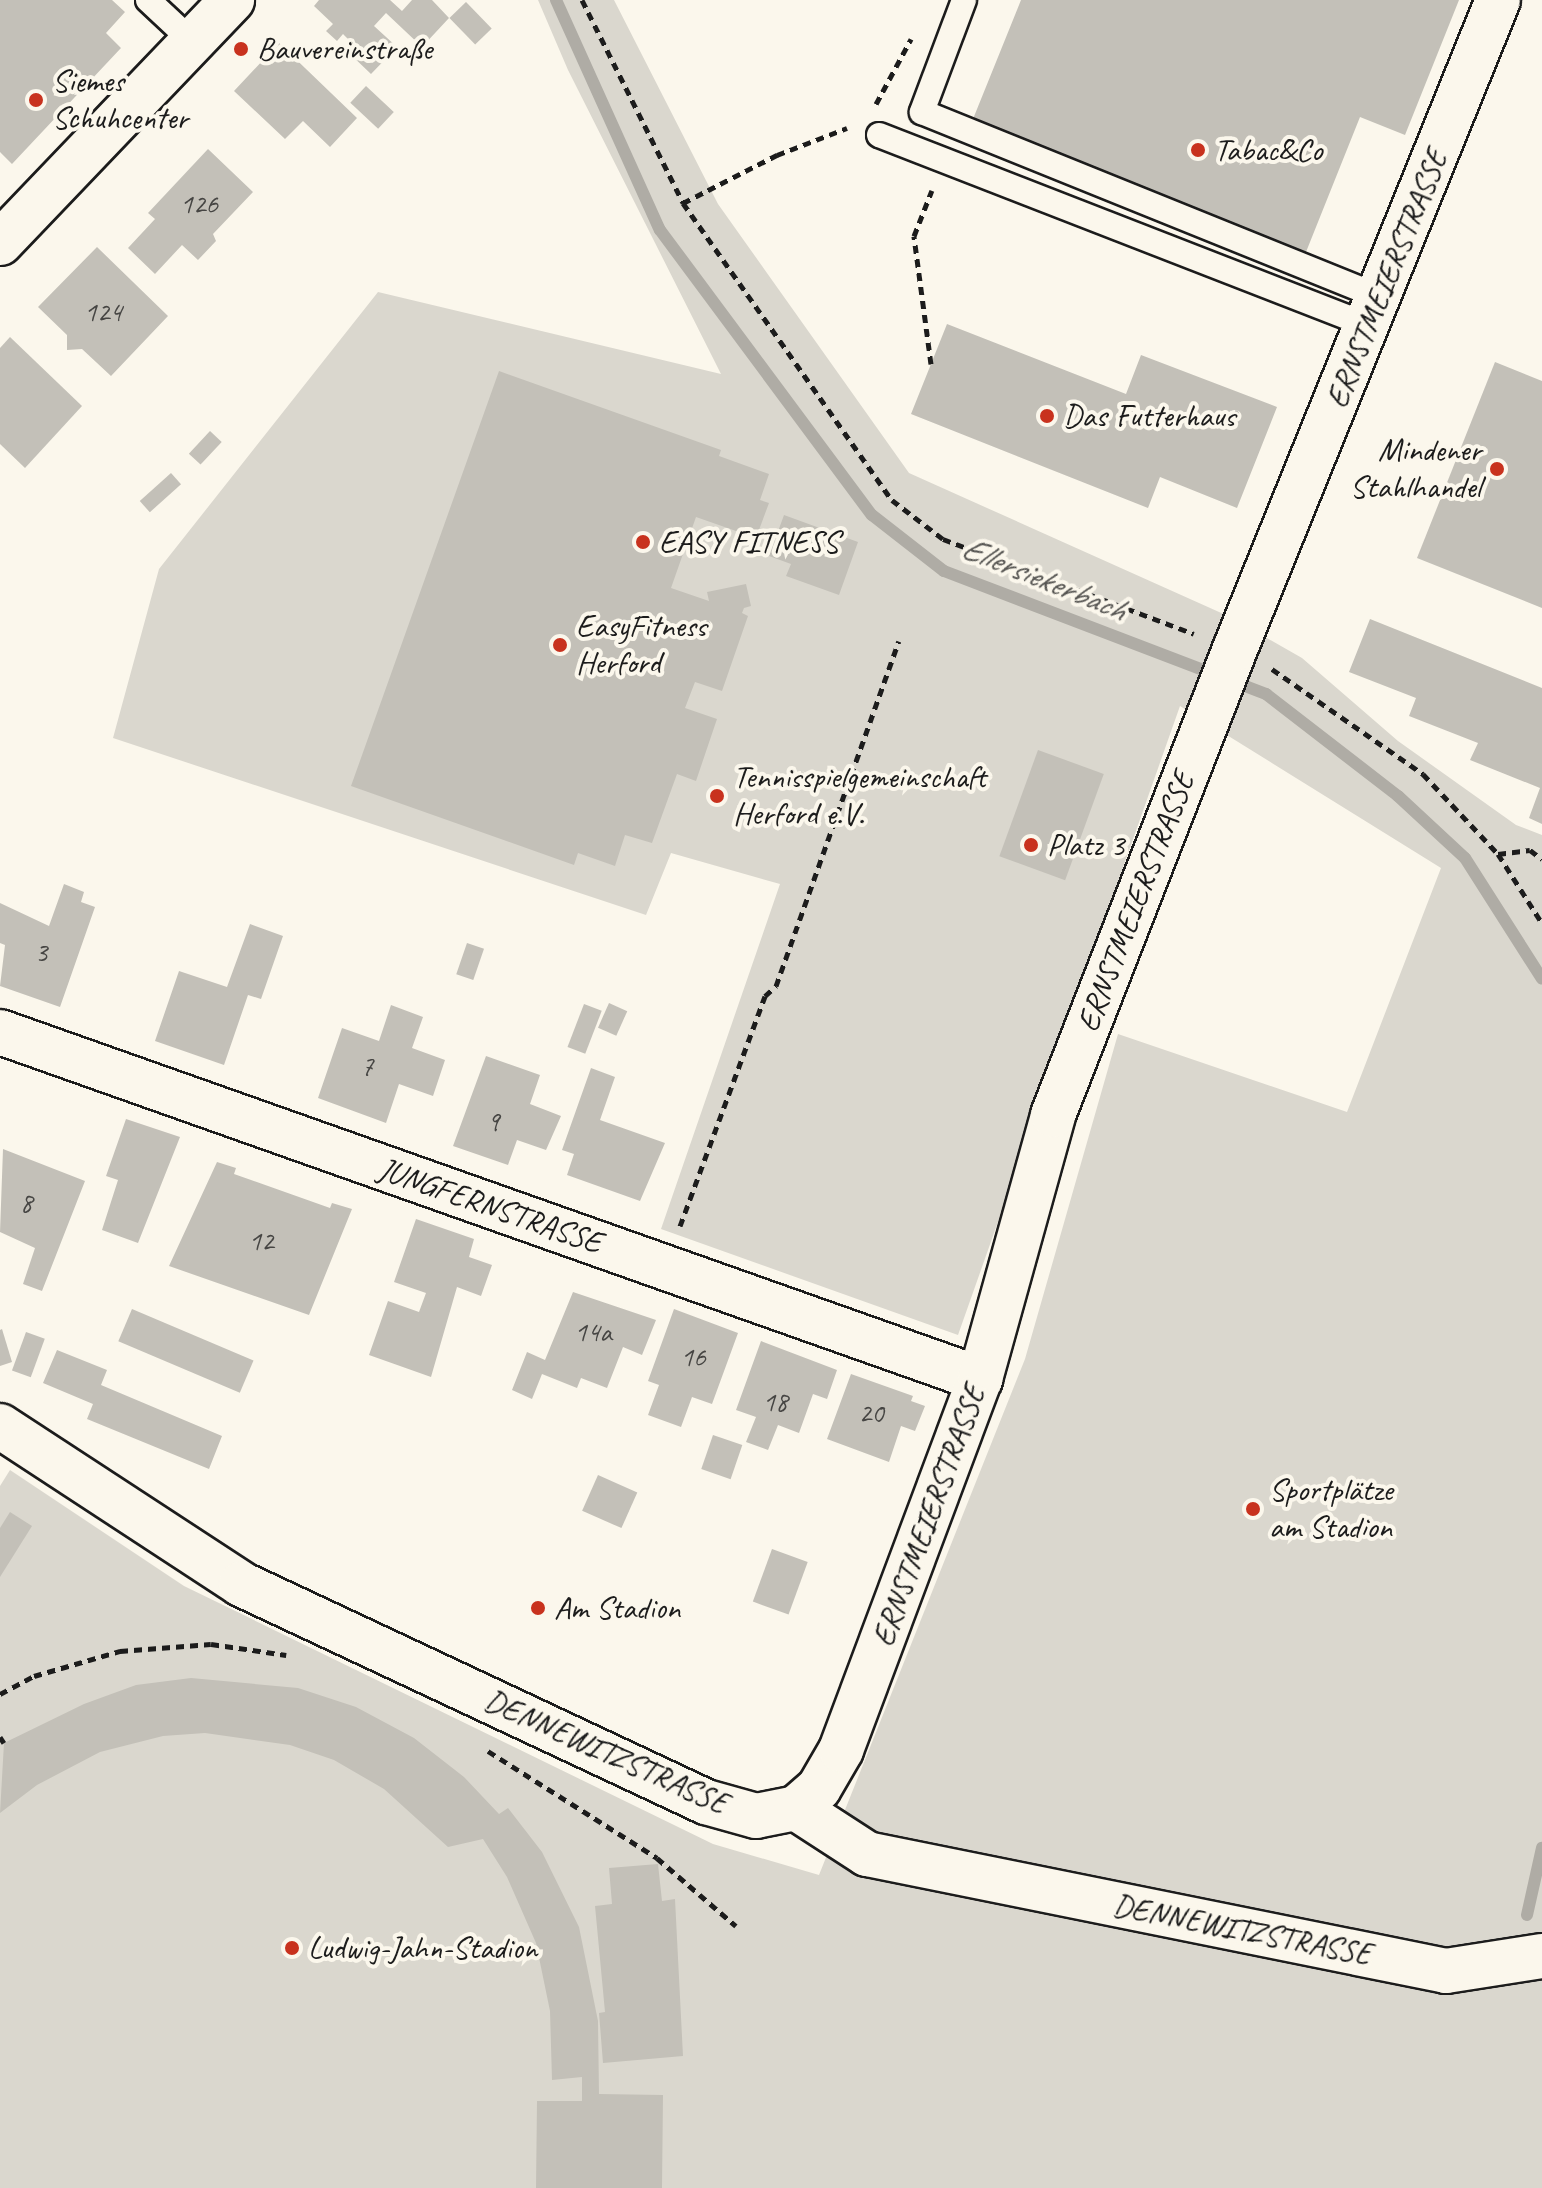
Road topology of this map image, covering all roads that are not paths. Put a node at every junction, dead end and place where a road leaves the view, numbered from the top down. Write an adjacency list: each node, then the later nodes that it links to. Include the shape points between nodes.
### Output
1 (148, 0): 5 (lane)
2 (232, 0): 5 (street)
3 (964, 0): 8 (lane, via 922,112)
4 (1498, 0): 8 (street, ERNSTMEIERSTRASSE)
5 (192, 41): 7 (street)
6 (879, 135): 8 (lane)
7 (0, 243)
8 (1375, 312): 10 (street, ERNSTMEIERSTRASSE, via 1206,722 1053,1115)
9 (0, 1032): 10 (street, JUNGFERNSTRASSE)
10 (980, 1379): 12 (street, ERNSTMEIERSTRASSE, via 841,1750 819,1788)
11 (0, 1426): 12 (street, DENNEWITZSTRASSE, via 264,1595 706,1802 756,1816)
12 (796, 1808): 13 (street, DENNEWITZSTRASSE, via 867,1854 1446,1971)
13 (1542, 1956)

